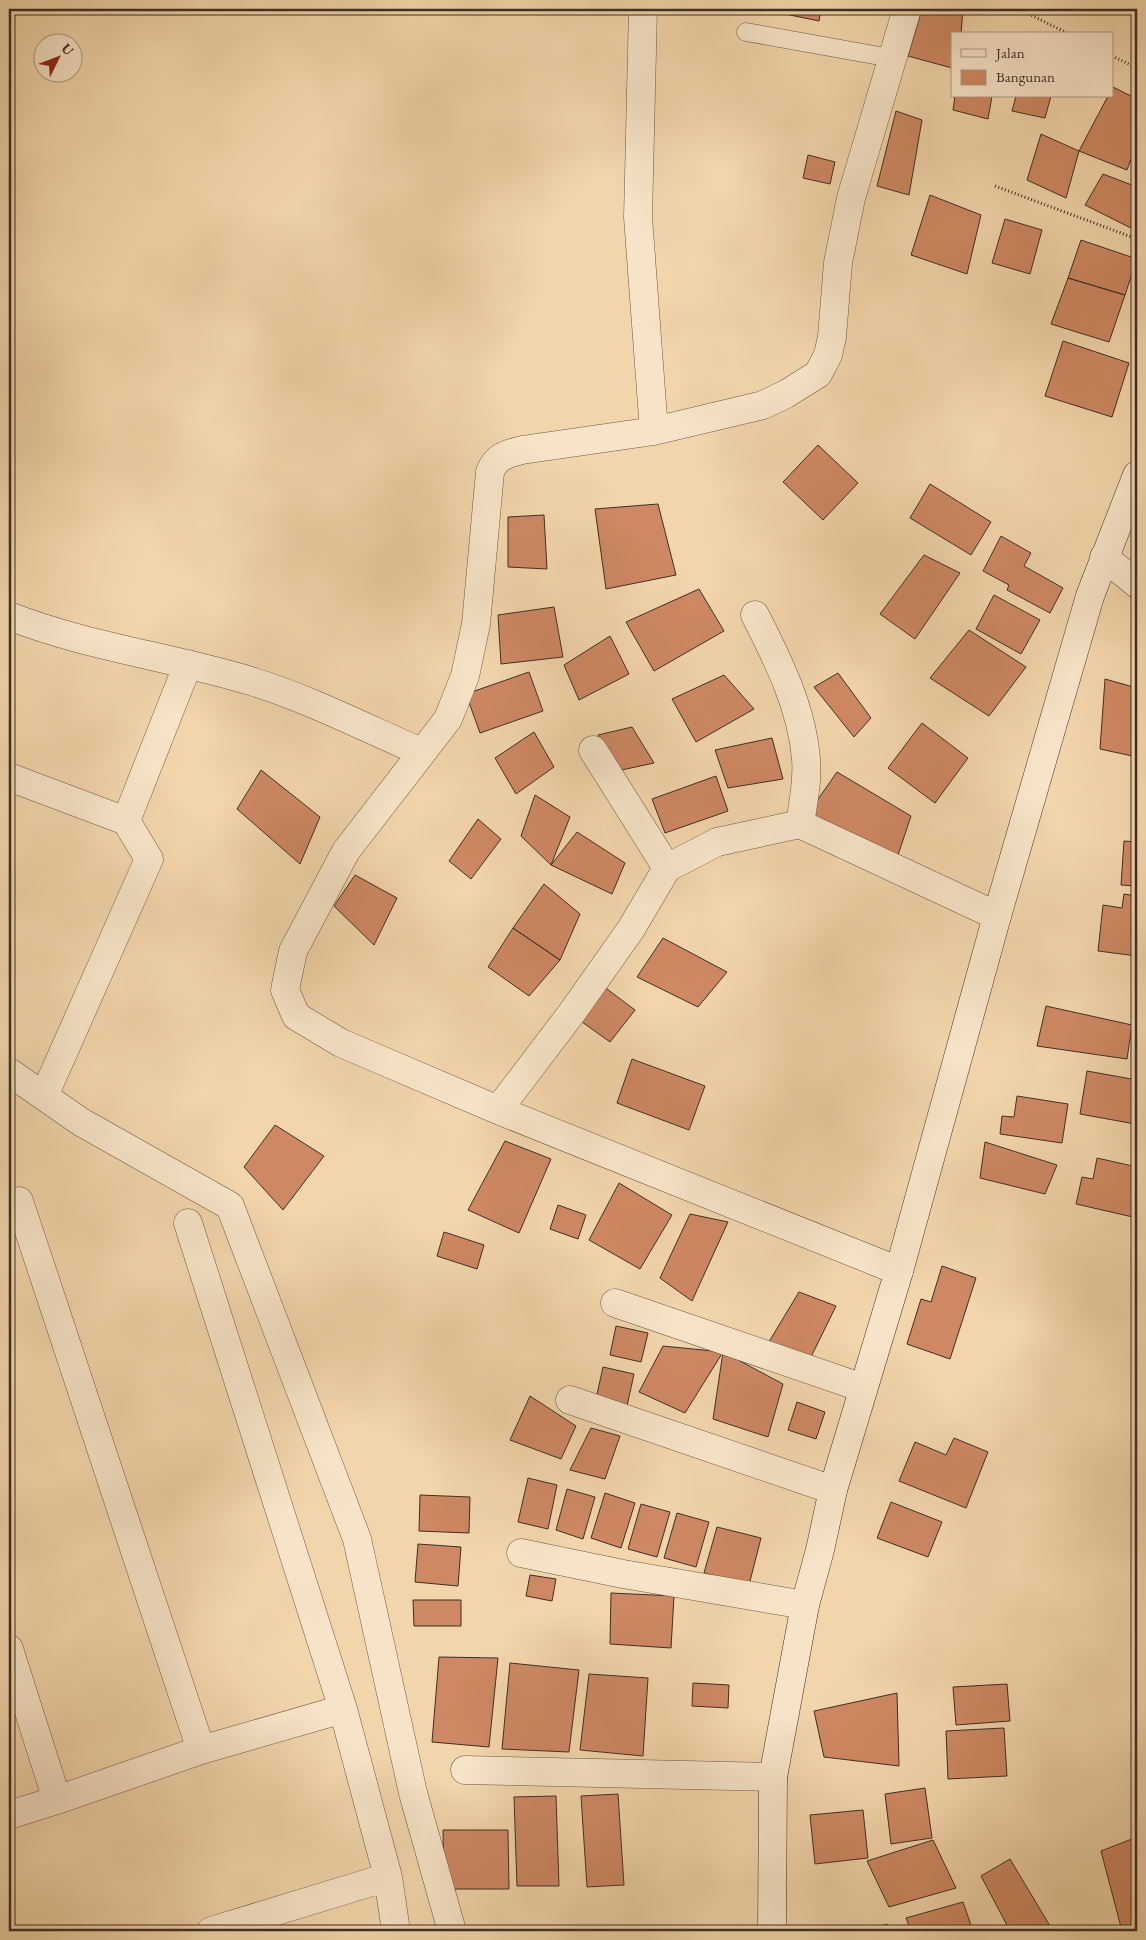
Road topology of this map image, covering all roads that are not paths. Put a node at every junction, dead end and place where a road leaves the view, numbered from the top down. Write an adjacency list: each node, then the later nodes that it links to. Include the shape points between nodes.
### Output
1 (643, 9): 5 (street, via 638,217)
2 (907, 9): 4 (street)
3 (746, 32): 4 (lane)
4 (891, 58): 5 (street, via 851,198 838,263 832,337 828,355 818,374 763,405)
5 (654, 431): 13 (street, via 522,450 494,462 490,472 476,624 465,676 448,718)
6 (1137, 475): 7 (street)
7 (1104, 557): 8 (street); 18 (street)
8 (1137, 584)
9 (755, 615): 16 (street, via 786,681 801,725 806,760)
10 (9, 616): 11 (street, via 123,650)
11 (188, 664): 13 (street, via 256,683); 15 (street)
12 (593, 750): 17 (street)
13 (421, 752): 21 (street, via 346,851 293,952 285,990 296,1016 341,1043)
14 (9, 777): 15 (street)
15 (126, 821): 20 (street, via 149,859)
16 (800, 824): 17 (street, via 717,842); 18 (street)
17 (666, 868): 21 (street, via 631,929)
18 (997, 916): 24 (street)
19 (9, 1072): 20 (street)
20 (44, 1096): 41 (street, via 81,1122 230,1206 358,1539 413,1793)
21 (498, 1110): 24 (street)
22 (9, 1204): 33 (street, via 19,1201)
23 (188, 1223): 32 (street)
24 (899, 1271): 26 (street)
25 (615, 1303): 26 (street)
26 (863, 1388): 28 (street)
27 (570, 1400): 28 (street)
28 (832, 1490): 30 (street)
29 (522, 1553): 30 (street)
30 (805, 1605): 35 (street)
31 (9, 1649): 36 (street)
32 (342, 1709): 33 (street); 38 (street)
33 (201, 1750): 36 (street)
34 (465, 1770): 35 (street)
35 (773, 1777): 42 (street)
36 (57, 1800): 37 (street)
37 (9, 1815)
38 (388, 1877): 39 (street); 40 (street)
39 (211, 1931)
40 (396, 1931)
41 (452, 1931)
42 (772, 1931)

